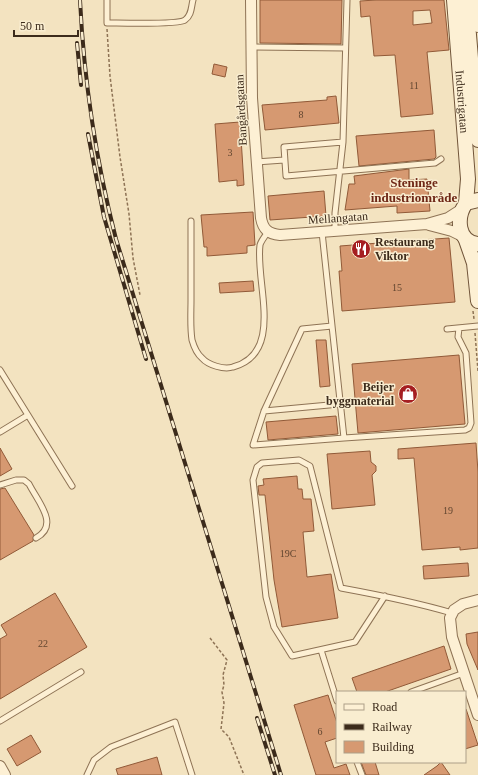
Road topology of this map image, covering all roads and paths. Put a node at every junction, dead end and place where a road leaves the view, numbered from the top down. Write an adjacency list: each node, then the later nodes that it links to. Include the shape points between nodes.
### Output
1 (107, 0): 8 (lane)
2 (192, 0): 8 (lane, via 190,16 184,21)
3 (251, 0): 10 (street, Bangårdsgatan)
4 (347, 0): 11 (lane)
5 (454, 0): 18 (main road, Industrigatan)
6 (466, 0): 12 (main road, Industrigatan)
7 (476, 0): 9 (street)
8 (107, 23): 25 (path, via 110,76)
9 (478, 27)
10 (251, 48): 11 (lane); 16 (street, Bangårdsgatan)
11 (345, 48): 13 (lane)
12 (478, 140)
13 (344, 142): 15 (lane, via 284,148); 17 (lane)
14 (441, 159): 17 (lane, via 435,163)
15 (284, 160): 16 (lane); 17 (lane, via 286,176)
16 (256, 162): 22 (street, Bangårdsgatan, via 262,226)
17 (340, 171): 21 (lane)
18 (469, 204): 20 (street, Mellangatan, via 448,218); 24 (main road, Industrigatan, via 459,223)
19 (191, 221): 22 (lane, via 192,338 195,349 202,359 213,365 229,368 241,365 253,356 261,344 264,309 260,244)
20 (427, 224): 21 (street, Mellangatan); 24 (street, Mellangatan, via 444,228)
21 (335, 231): 23 (street, Mellangatan)
22 (268, 232): 23 (street, Mellangatan, via 280,235)
23 (322, 232): 27 (lane)
24 (469, 240): 26 (main road)
25 (140, 295)
26 (478, 301)
27 (332, 326): 32 (lane); 33 (lane, via 302,329)
28 (478, 326): 29 (lane)
29 (459, 328): 30 (lane); 36 (lane, via 458,337 466,353 471,423 469,428)
30 (447, 329)
31 (0, 370): 34 (lane)
32 (340, 404): 33 (lane); 36 (lane)
33 (264, 411): 36 (lane, via 253,445)
34 (28, 415): 35 (lane); 38 (lane)
35 (0, 432)
36 (344, 438)
37 (0, 485): 39 (lane, via 16,480 24,480 28,484 48,520 44,534)
38 (72, 486)
39 (36, 538)
40 (385, 596): 42 (lane); 44 (lane, via 356,642); 44 (lane, via 341,588 310,466 299,460 262,463 257,467 253,480 266,597 274,626 292,656)
41 (478, 600): 42 (street, via 463,604)
42 (452, 613): 46 (street, via 452,638)
43 (210, 638): 56 (path, via 227,660 223,675 222,729 229,737)
44 (321, 650): 48 (lane)
45 (81, 672): 50 (lane)
46 (464, 673): 47 (lane); 49 (street)
47 (414, 691)
48 (336, 698)
49 (478, 715)
50 (0, 721)
51 (357, 763): 57 (lane)
52 (0, 766): 53 (street)
53 (5, 775)
54 (87, 775): 55 (lane, via 94,760 111,747 175,722)
55 (192, 775)
56 (244, 775)
57 (362, 775)

